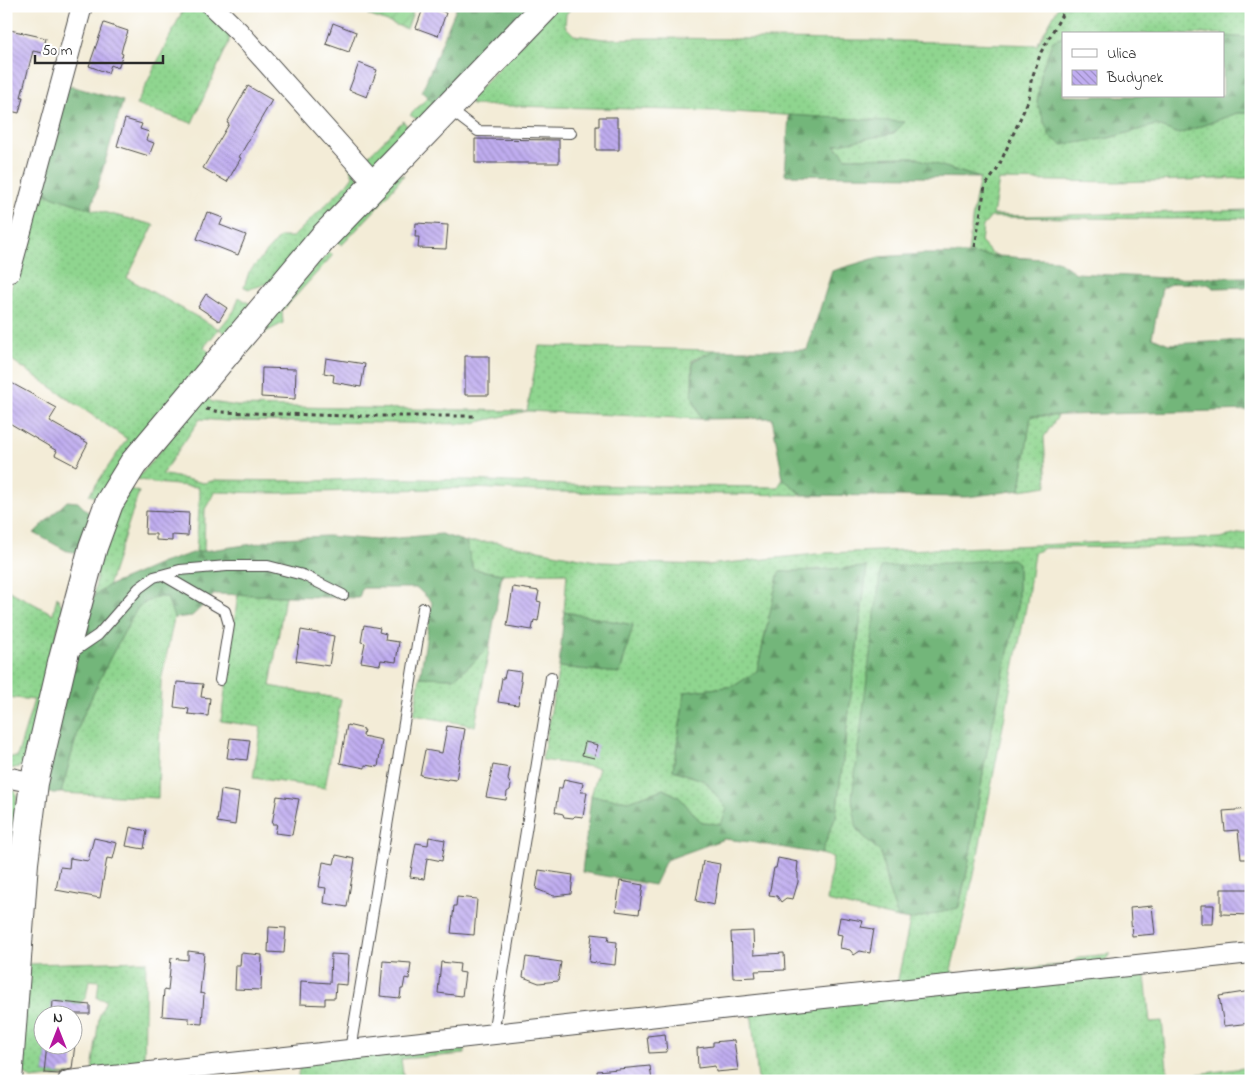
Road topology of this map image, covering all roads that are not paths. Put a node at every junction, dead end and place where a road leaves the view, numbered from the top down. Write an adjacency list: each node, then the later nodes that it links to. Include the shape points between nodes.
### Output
1 (82, 6): 7 (street)
2 (212, 6): 6 (street)
3 (546, 6): 4 (street)
4 (448, 108): 5 (lane, via 478,131); 6 (street)
5 (572, 133)
6 (376, 184): 11 (street, via 323,238 133,464 109,503 93,547)
7 (10, 272)
8 (164, 575): 9 (lane, via 180,570 226,566 268,566 303,575); 11 (lane, via 154,577 139,588 98,635); 13 (lane, via 225,611 229,625)
9 (342, 596)
10 (423, 608): 19 (lane)
11 (63, 659): 15 (street)
12 (551, 677): 18 (lane)
13 (220, 680)
14 (6, 777): 15 (street)
15 (34, 783): 17 (street)
16 (1251, 953): 18 (street)
17 (11, 961): 20 (street)
18 (493, 1034): 19 (street)
19 (350, 1050): 21 (street)
20 (8, 1081)
21 (68, 1081)

